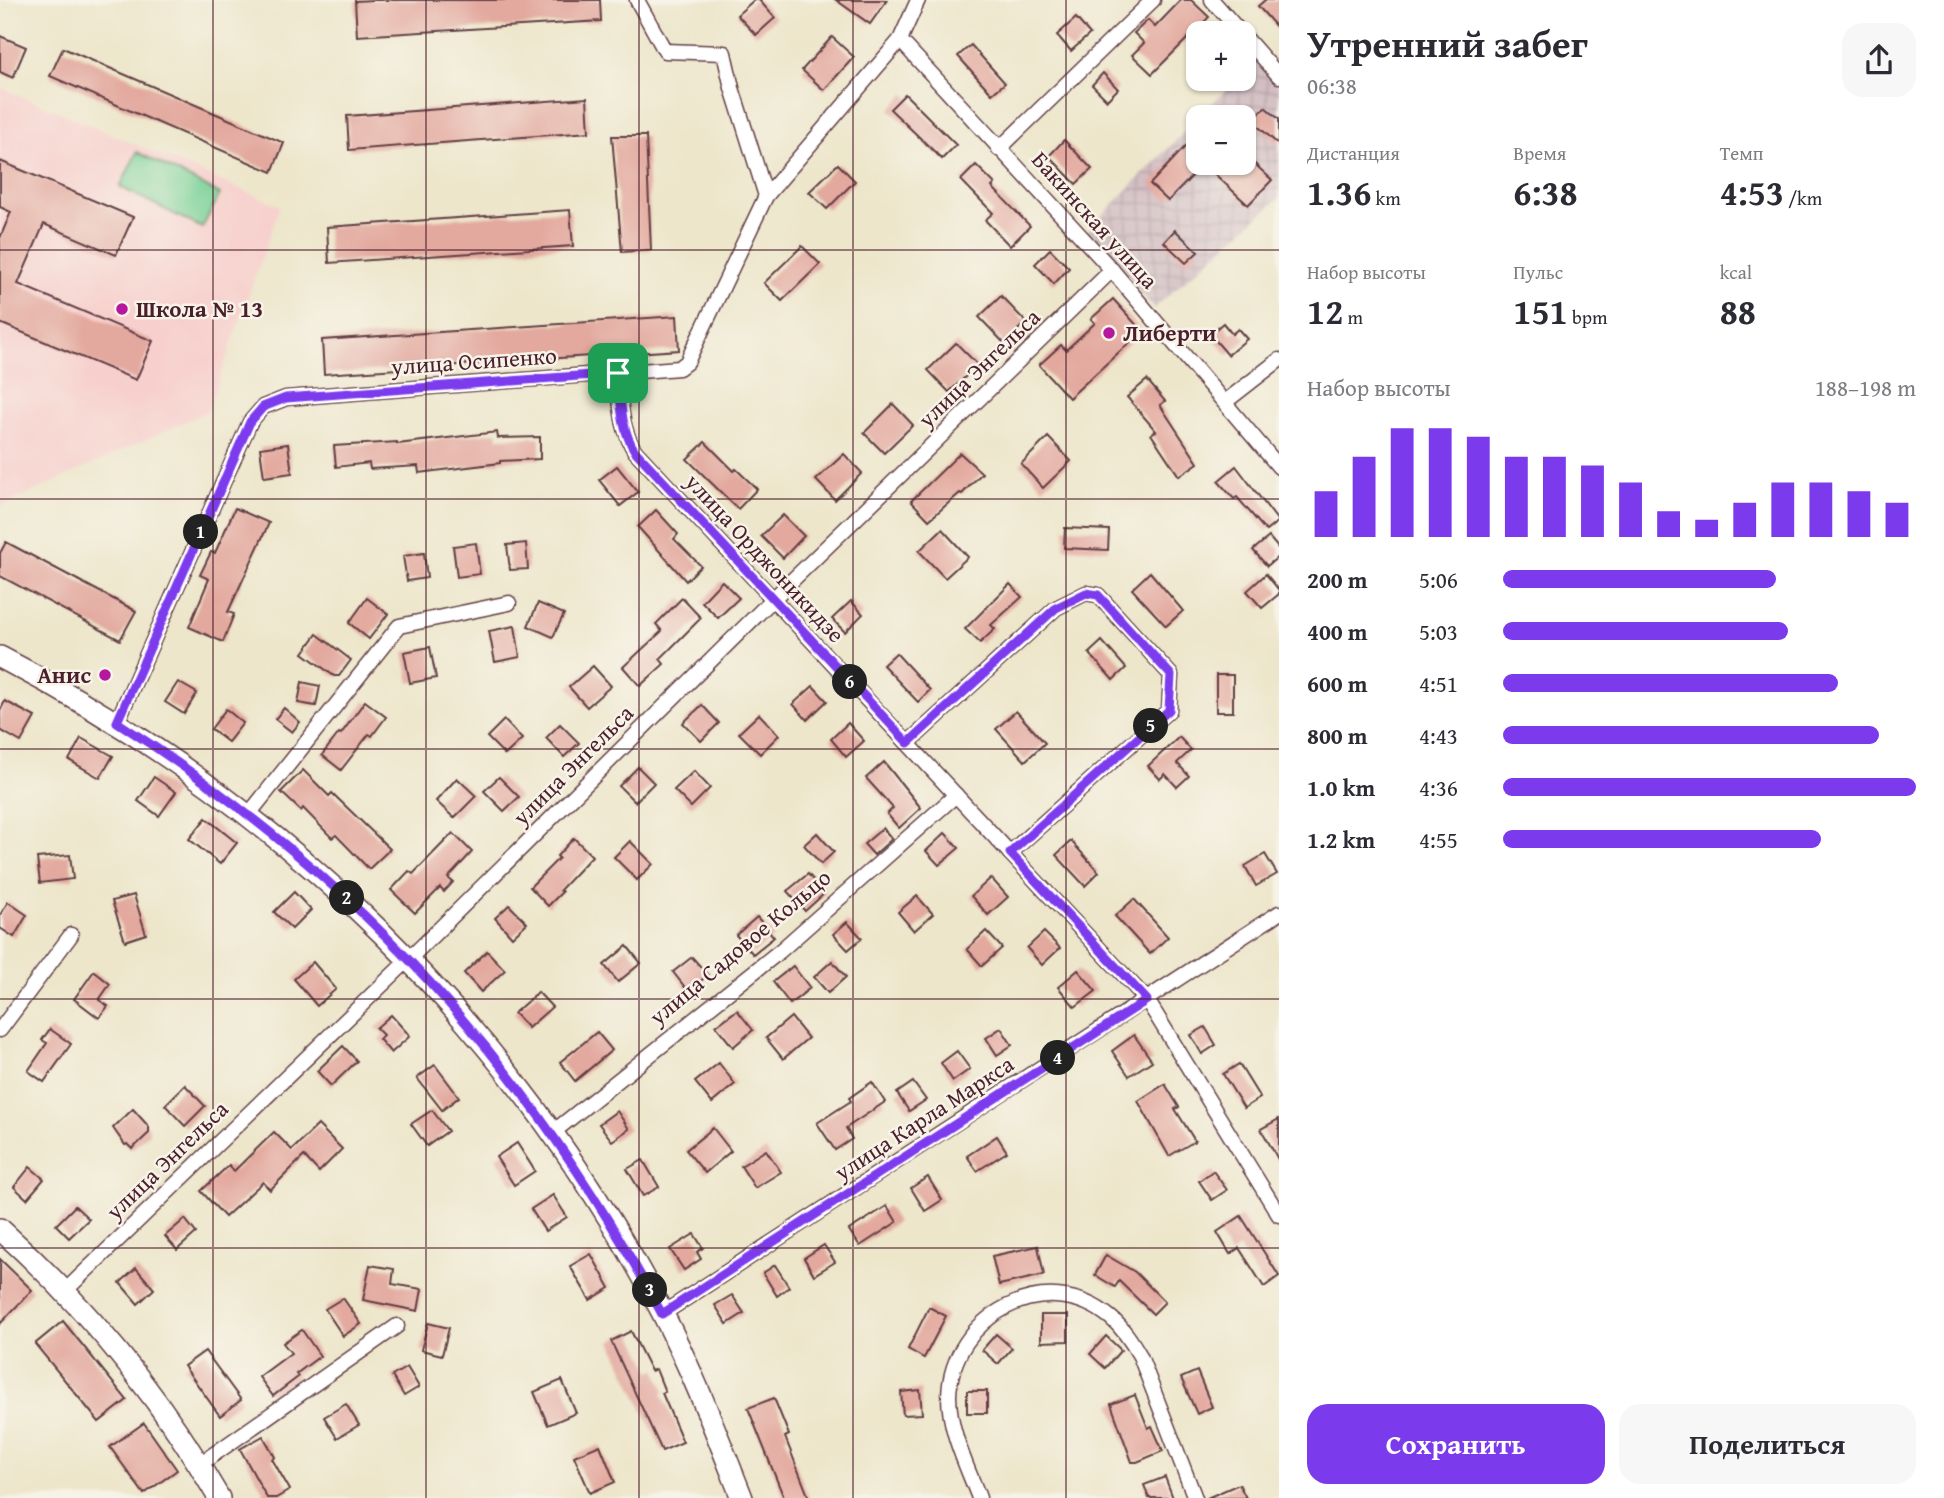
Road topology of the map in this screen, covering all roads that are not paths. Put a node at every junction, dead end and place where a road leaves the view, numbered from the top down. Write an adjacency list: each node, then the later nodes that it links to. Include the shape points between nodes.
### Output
1 (637, 0): 10 (street, via 666,51 724,53)
2 (918, 0): 6 (street, улица Осипенко)
3 (1153, 0): 9 (street)
4 (1212, 0): 5 (street)
5 (1231, 21)
6 (900, 40): 9 (street, Бакинская улица); 10 (street, улица Осипенко)
7 (1256, 50): 8 (street)
8 (1279, 76)
9 (999, 149): 11 (street, Бакинская улица)
10 (766, 196): 13 (street, улица Осипенко, via 687,362 678,368)
11 (1112, 270): 14 (street, Бакинская улица); 16 (street, улица Энгельса)
12 (1279, 360): 14 (street)
13 (618, 373): 16 (street, улица Орджоникидзе, via 624,426 635,451); 19 (street, улица Осипенко, via 286,398 263,407 250,422)
14 (1225, 402): 15 (street, Бакинская улица)
15 (1279, 467)
16 (772, 600): 20 (street, улица Орджоникидзе); 26 (street, улица Энгельса)
17 (509, 603): 22 (street, via 399,626)
18 (0, 657): 19 (main road)
19 (117, 722): 22 (main road)
20 (908, 743): 21 (street, улица Орджоникидзе); 23 (street, via 1056,608 1086,593 1098,595 1171,675 1169,710)
21 (956, 795): 23 (street, улица Орджоникидзе); 29 (street, улица Садовое Кольцо, via 780,951)
22 (249, 814): 26 (main road, via 334,886)
23 (1010, 853): 27 (street, улица Орджоникидзе)
24 (1279, 913): 27 (street, улица Карла Маркса)
25 (71, 935): 28 (street)
26 (409, 959): 29 (main road, via 484,1043); 32 (street, улица Энгельса)
27 (1147, 1000): 30 (street, улица Орджоникидзе); 33 (street, улица Карла Маркса)
28 (0, 1030)
29 (552, 1133): 33 (main road, via 610,1220)
30 (1279, 1215)
31 (0, 1229): 32 (main road)
32 (65, 1291): 35 (main road, via 137,1374)
33 (662, 1314): 37 (main road)
34 (397, 1326): 35 (street)
35 (200, 1464): 36 (main road)
36 (219, 1498)
37 (742, 1498)
38 (979, 1498): 39 (street, via 957,1441 949,1398 952,1373 975,1329 1016,1302 1040,1297 1065,1297 1089,1304 1128,1335)
39 (1195, 1498)

